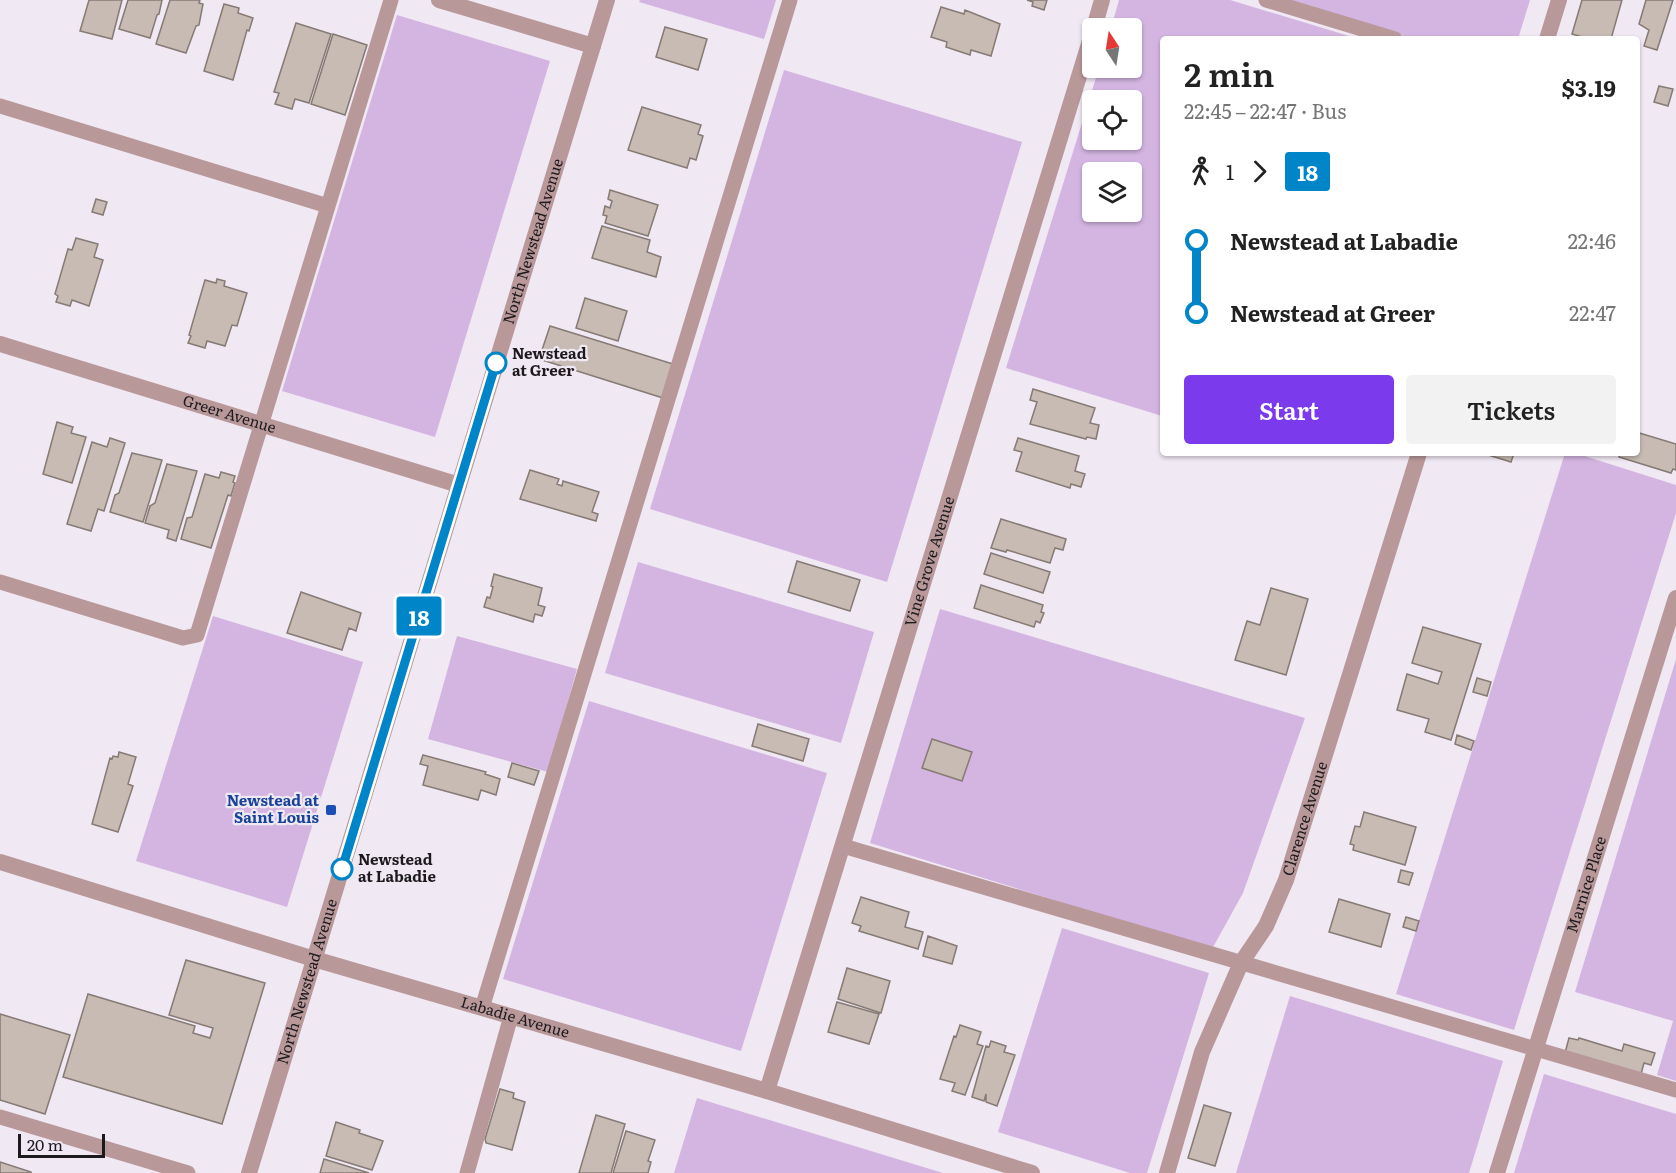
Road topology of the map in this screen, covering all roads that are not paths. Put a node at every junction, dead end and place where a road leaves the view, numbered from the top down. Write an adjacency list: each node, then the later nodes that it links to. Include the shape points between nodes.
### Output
1 (391, 0): 14 (lane)
2 (439, 0): 11 (street)
3 (607, 0): 11 (street, North Newstead Avenue)
4 (790, 0): 25 (lane)
5 (1102, 0): 8 (street)
6 (1266, 0): 9 (lane)
7 (1559, 0): 10 (street)
8 (1097, 18)
9 (1385, 36)
10 (1548, 36)
11 (592, 46): 18 (street, North Newstead Avenue)
12 (1082, 67): 21 (street, Vine Grove Avenue)
13 (0, 106): 14 (lane)
14 (328, 206): 16 (lane)
15 (0, 344): 16 (street, Greer Avenue)
16 (261, 425): 18 (street, Greer Avenue); 19 (lane, via 198,635 183,638)
17 (1418, 456): 24 (street, Clarence Avenue, via 1286,880 1266,926)
18 (459, 485): 23 (street, North Newstead Avenue)
19 (0, 582)
20 (1676, 598): 27 (street, Marnice Place)
21 (843, 846): 24 (lane); 29 (street, Vine Grove Avenue)
22 (0, 862): 23 (street, Labadie Avenue)
23 (314, 960): 25 (street, Labadie Avenue); 32 (street, North Newstead Avenue)
24 (1241, 963): 27 (lane); 35 (street, Clarence Avenue, via 1202,1052)
25 (482, 1008): 26 (street, Labadie Avenue)
26 (511, 1016): 29 (street, Labadie Avenue); 33 (lane)
27 (1536, 1049): 28 (lane); 36 (street, Marnice Place)
28 (1676, 1090)
29 (767, 1091): 34 (street, Labadie Avenue)
30 (0, 1117): 31 (lane)
31 (188, 1173)
32 (249, 1173)
33 (466, 1173)
34 (1032, 1173)
35 (1167, 1173)
36 (1497, 1173)

